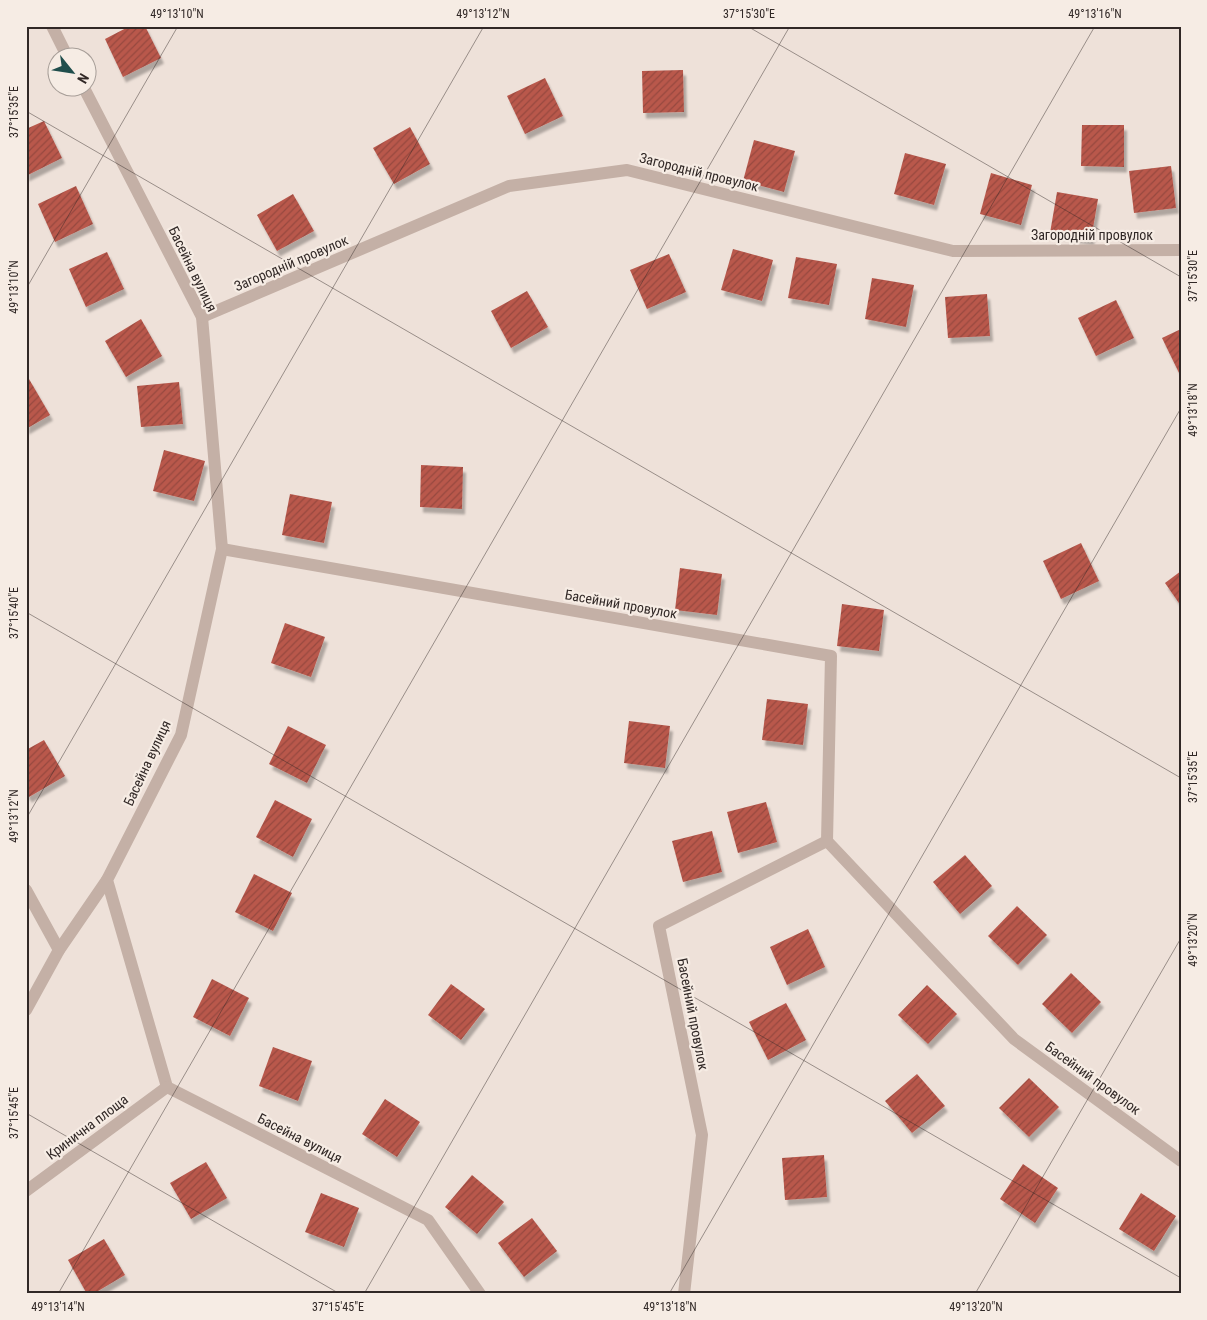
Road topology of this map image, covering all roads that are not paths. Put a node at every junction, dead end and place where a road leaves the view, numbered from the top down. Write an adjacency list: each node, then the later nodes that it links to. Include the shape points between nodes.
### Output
1 (52, 26): 2 (street)
2 (63, 48)
3 (89, 98): 5 (street, Басейна вулиця)
4 (1181, 250): 5 (street, Загородній провулок, via 953,252 627,170 509,186)
5 (202, 317): 6 (street, Басейна вулиця)
6 (222, 549): 7 (street, Басейний провулок, via 832,656); 8 (street, Басейна вулиця, via 181,735)
7 (827, 841): 13 (street, Басейний провулок, via 1014,1039); 16 (street, Басейний провулок, via 660,926 702,1135)
8 (107, 880): 10 (street); 12 (street)
9 (26, 890): 10 (street)
10 (59, 950): 11 (street)
11 (26, 1010)
12 (166, 1087): 14 (street, Кринична площа); 15 (street, Басейна вулиця, via 428,1220)
13 (1181, 1160)
14 (26, 1191)
15 (480, 1294)
16 (684, 1294)

